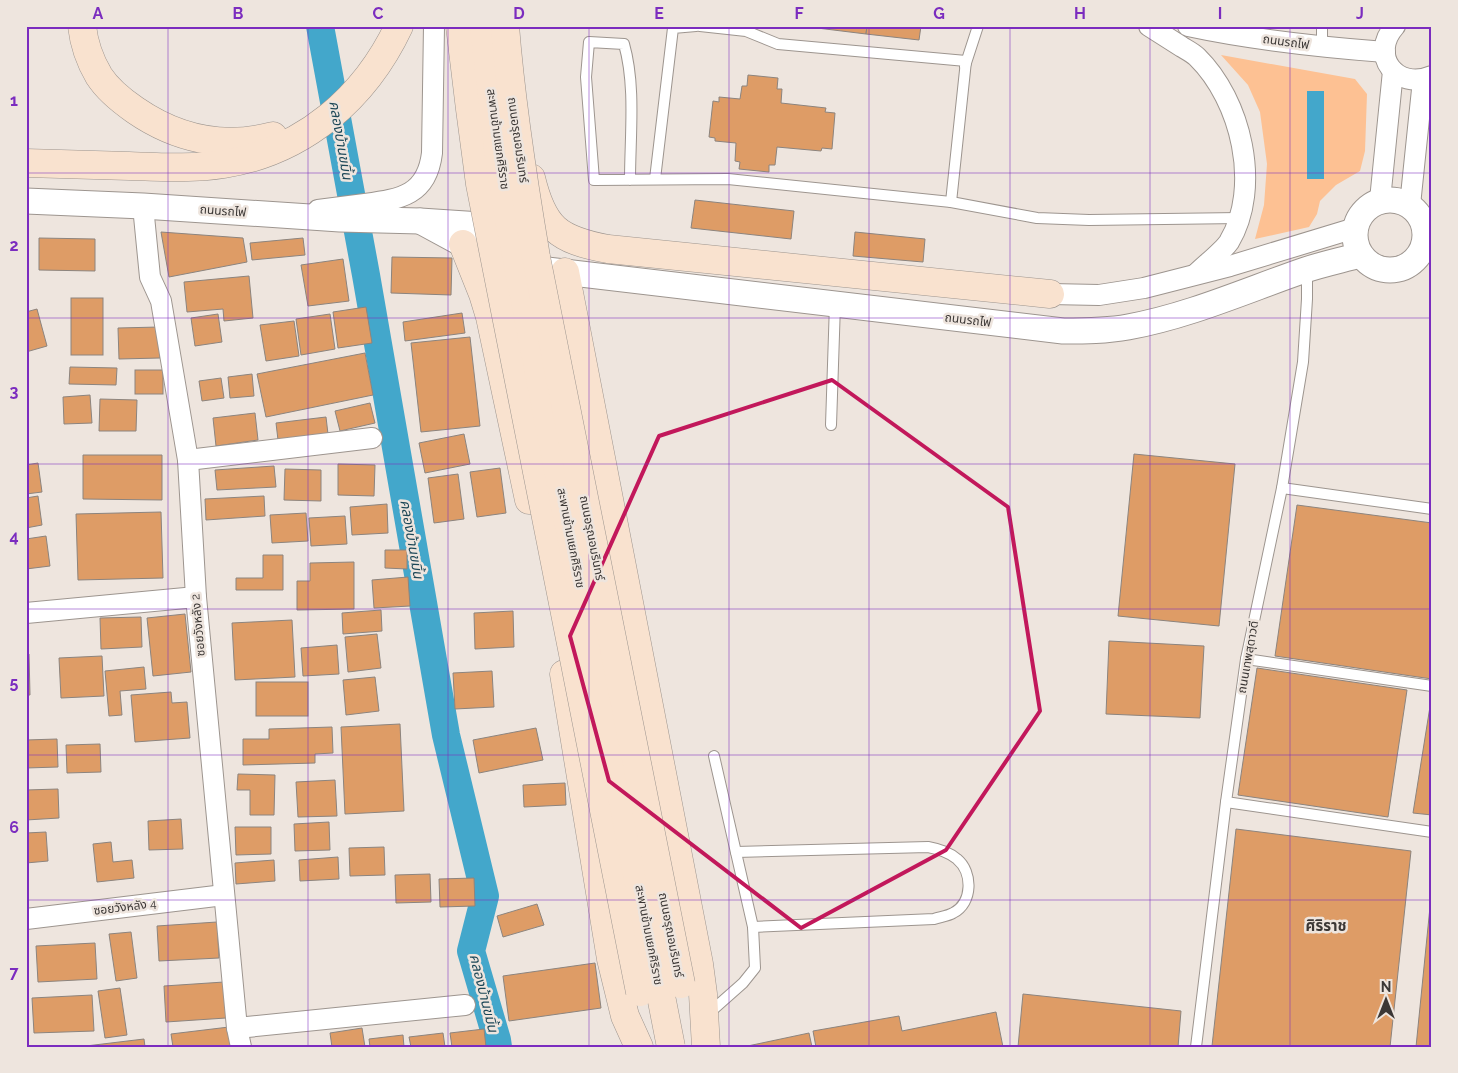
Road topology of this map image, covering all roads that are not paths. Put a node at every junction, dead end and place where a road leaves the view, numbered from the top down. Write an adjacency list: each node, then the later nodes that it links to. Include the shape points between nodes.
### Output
1 (82, 26): 20 (main road, via 92,64 109,88 152,121 190,137 218,142 270,137 302,127)
2 (399, 26): 20 (main road, via 372,73)
3 (434, 26): 28 (street, via 431,162 417,187)
4 (460, 26): 61 (main road, bridge, via 480,184)
5 (484, 26): 62 (main road, สะพานข้ามแยกศิริราช, bridge, via 512,237)
6 (505, 26): 19 (main road, ถนนอรุณอมรินทร์, bridge)
7 (696, 26): 23 (lane, via 673,28)
8 (700, 26): 16 (lane, via 746,31 778,44 966,61)
9 (978, 26): 16 (lane)
10 (1149, 26): 30 (street, via 1196,56 1215,78 1227,101 1242,145 1244,190)
11 (1188, 26): 14 (street, ถนนรถไฟ)
12 (1322, 26): 14 (lane)
13 (1395, 26): 15 (street, via 1385,42)
14 (1322, 48): 15 (street, ถนนรถไฟ)
15 (1385, 52): 17 (street)
16 (965, 67): 26 (lane)
17 (1393, 71): 18 (street, via 1402,78); 24 (street)
18 (1427, 78): 29 (street)
19 (513, 98): 39 (main road, bridge, via 541,210 554,229 574,241 608,249); 63 (main road, ถนนอรุณอมรินทร์, bridge, via 536,257)
20 (347, 102): 21 (main road, via 293,141 250,158 224,164 160,167)
21 (26, 163)
22 (630, 180): 22 (lane, via 594,180 586,77 589,42 624,44 631,85); 23 (lane)
23 (655, 180): 26 (lane, via 728,179)
24 (1380, 200): 29 (street, via 1397,200); 32 (street, via 1360,215)
25 (26, 201): 27 (street, ถนนรถไฟ)
26 (951, 202): 30 (lane, via 1046,218)
27 (143, 206): 28 (street, ถนนรถไฟ, via 276,215); 43 (street, ซอยวังหลัง 2, via 150,277 162,300)
28 (386, 210): 31 (street, ถนนรถไฟ)
29 (1420, 213): 35 (street, via 1425,228)
30 (1240, 218): 38 (street, via 1228,243)
31 (420, 221): 33 (street, ถนนรถไฟ); 37 (street, ถนนรถไฟ, via 496,226 529,244)
32 (1355, 228): 34 (street, via 1355,242); 38 (street)
33 (463, 244): 37 (street, ถนนรถไฟ, via 483,256 526,268); 60 (main road, via 490,317 556,624 611,959 625,1016)
34 (1360, 255): 35 (street, via 1383,270 1397,270); 36 (street, ถนนรถไฟ)
35 (1426, 255)
36 (1307, 270): 40 (street, ถนนรถไฟ, via 1152,322 1098,331 1063,331); 44 (lane, ถนนเทพสุดาวดี, via 1303,362)
37 (565, 272): 40 (street, ถนนรถไฟ); 58 (main road, via 699,964)
38 (1195, 275): 39 (street, via 1122,292)
39 (1050, 294)
40 (835, 304): 41 (lane)
41 (831, 425)
42 (372, 438): 43 (street)
43 (188, 460): 46 (street, ซอยวังหลัง 2)
44 (1282, 488): 45 (lane); 48 (lane, ถนนเทพสุดาวดี)
45 (1432, 508)
46 (196, 597): 47 (street); 54 (street, ซอยวังหลัง 2)
47 (26, 613)
48 (1246, 659): 49 (lane); 51 (lane, ถนนเทพสุดาวดี)
49 (1432, 686)
50 (714, 756): 53 (lane)
51 (1226, 802): 52 (lane); 65 (lane, ถนนเทพสุดาวดี)
52 (1432, 832)
53 (736, 852): 56 (lane); 56 (lane, via 928,847 944,850 958,859 966,871 970,890 964,904 954,913 934,919)
54 (224, 895): 55 (street, ซอยวังหลัง 4); 59 (street, ซอยวังหลัง 2)
55 (26, 919)
56 (753, 927): 58 (lane, via 754,968 743,983)
57 (465, 1005): 59 (street)
58 (705, 1016): 64 (main road)
59 (239, 1038)
60 (639, 1047)
61 (650, 1047)
62 (671, 1047)
63 (694, 1047)
64 (706, 1047)
65 (1196, 1047)

